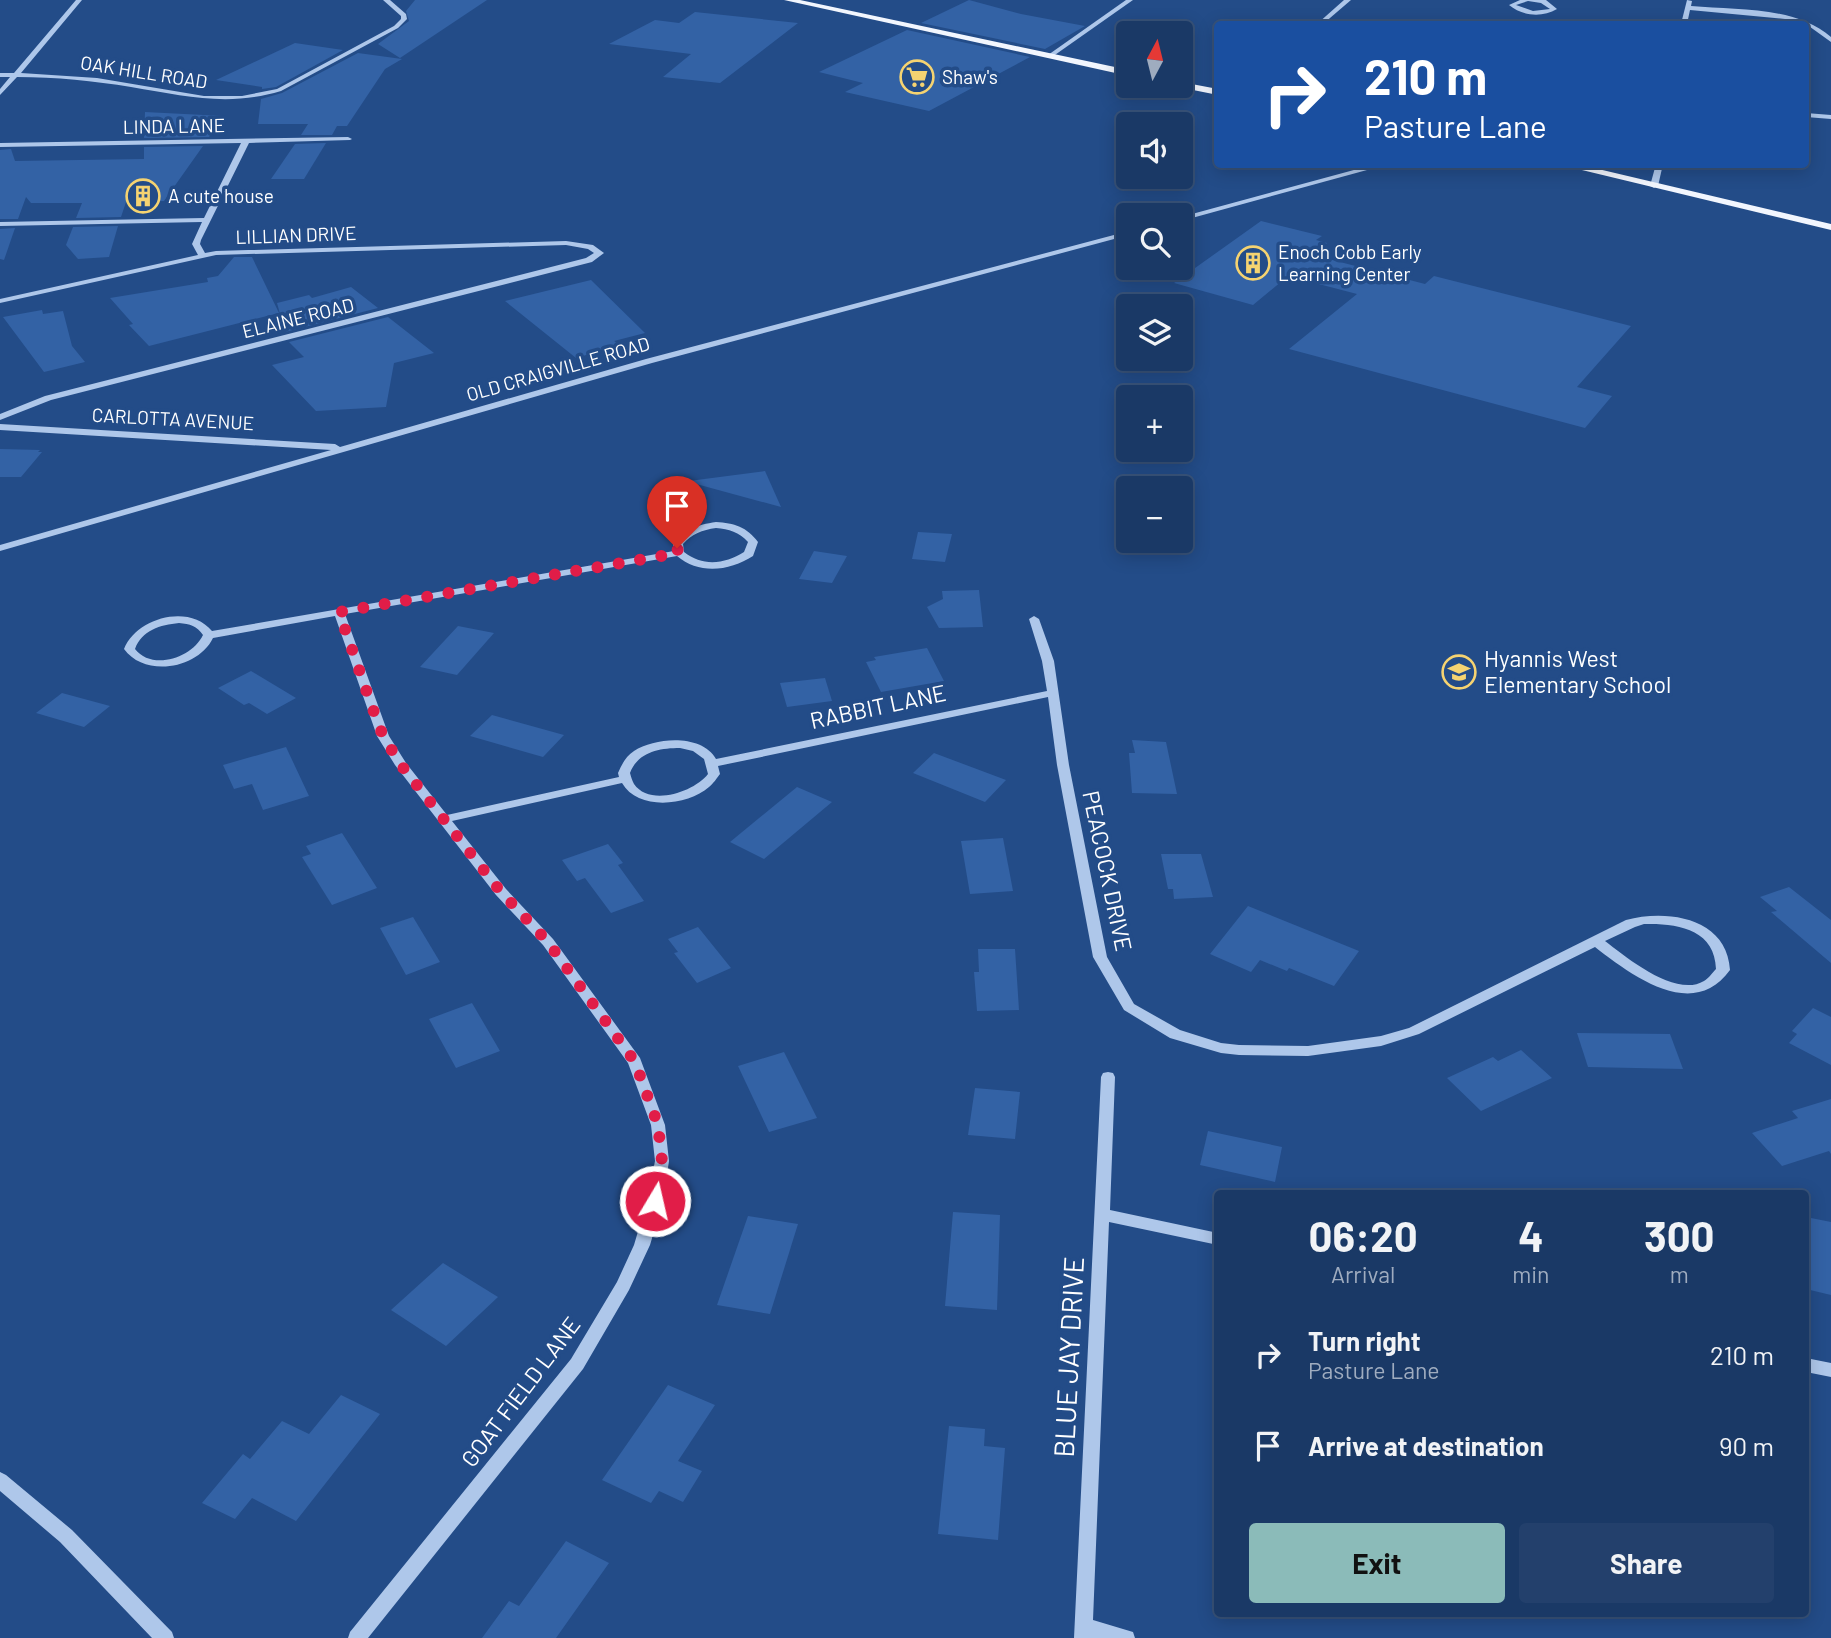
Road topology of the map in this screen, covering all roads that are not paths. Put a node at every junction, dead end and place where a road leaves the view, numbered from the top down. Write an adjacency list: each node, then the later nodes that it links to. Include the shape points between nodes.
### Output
1 (79, 0): 16 (street)
2 (386, 0): 16 (street, OAK HILL ROAD, via 404,15 397,27 263,95 201,98 77,77)
3 (788, 0): 14 (main road)
4 (1130, 0): 14 (street)
5 (1348, 0): 9 (street)
6 (1531, 0): 6 (street, via 1548,3 1554,9 1532,12 1512,5)
7 (1690, 0): 8 (street)
8 (1688, 8): 10 (street); 11 (street)
9 (1324, 21)
10 (1685, 21)
11 (1792, 21)
12 (1809, 25): 13 (street)
13 (1831, 40)
14 (1050, 56): 15 (main road)
15 (1116, 71)
16 (16, 74): 17 (street, OAK HILL ROAD); 20 (street)
17 (0, 75)
18 (1194, 87): 19 (main road)
19 (1214, 91)
20 (0, 93)
21 (1809, 115): 22 (street)
22 (1831, 117)
23 (348, 139): 24 (street, LINDA LANE)
24 (246, 141): 25 (street, LINDA LANE); 31 (street)
25 (0, 145)
26 (1371, 168): 30 (street)
27 (1579, 168): 29 (main road)
28 (1659, 168): 29 (street)
29 (1654, 186): 33 (main road)
30 (1193, 216)
31 (206, 220): 32 (street); 36 (street, via 196,244)
32 (0, 223)
33 (1831, 227)
34 (1116, 236): 40 (street, OLD CRAIGVILLE ROAD, via 785,323)
35 (598, 250): 36 (street, LILLIAN DRIVE, via 552,243); 38 (street, ELAINE ROAD, via 599,255 589,260 48,398)
36 (202, 255): 37 (street, LILLIAN DRIVE)
37 (0, 301)
38 (0, 417)
39 (0, 427): 40 (street, CARLOTTA AVENUE)
40 (345, 448): 41 (street, OLD CRAIGVILLE ROAD)
41 (0, 548)
42 (679, 553): 42 (street, via 684,536 712,526 736,528 753,542 749,554 723,565 699,564); 43 (street)
43 (339, 612): 45 (street); 49 (street, GOAT FIELD LANE, via 383,736)
44 (1034, 619): 46 (street, PEACOCK DRIVE, via 1048,661)
45 (209, 635): 45 (street, via 195,653 172,662 146,662 129,649 140,632 170,621 194,622)
46 (1052, 693): 47 (street, RABBIT LANE); 50 (street, PEACOCK DRIVE, via 1100,957 1129,1007 1175,1034 1221,1048 1271,1051 1381,1041 1414,1031)
47 (713, 763): 48 (street, via 697,748 660,745 634,756 625,767); 48 (street, via 706,785 674,798 646,796)
48 (625, 779): 49 (street)
49 (444, 819): 59 (street, GOAT FIELD LANE, via 501,892 548,942 635,1062 658,1125 662,1161 642,1245 576,1364)
50 (1596, 941): 50 (street, PEACOCK DRIVE, via 1640,920 1673,920 1713,940 1723,955 1723,970 1705,985 1661,984 1640,975)
51 (1108, 1077): 52 (street, BLUE JAY DRIVE)
52 (1101, 1214): 53 (street); 57 (street, BLUE JAY DRIVE)
53 (1214, 1238)
54 (1809, 1366): 55 (street)
55 (1831, 1370)
56 (0, 1480): 58 (street, via 66,1536)
57 (1083, 1632): 60 (street)
58 (165, 1638)
59 (357, 1638)
60 (1126, 1638)

